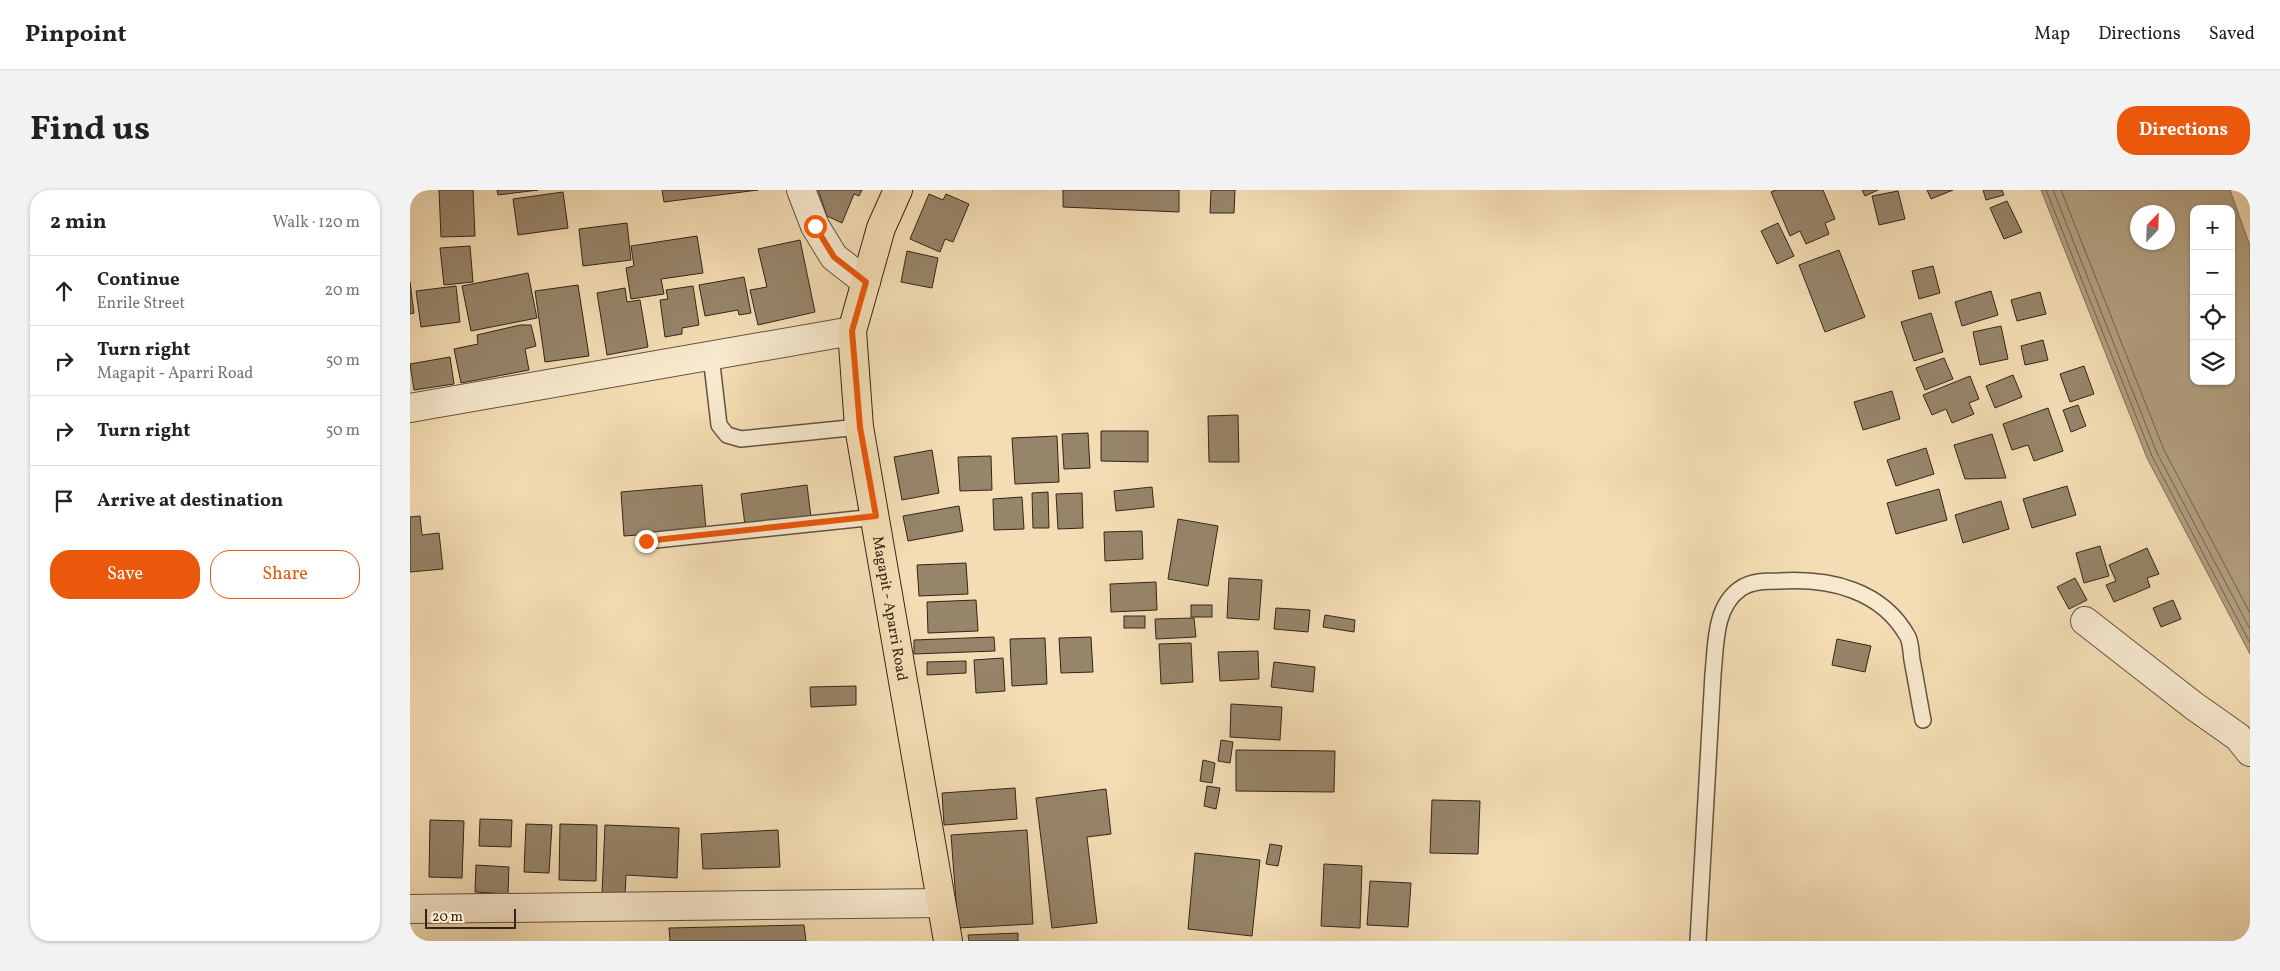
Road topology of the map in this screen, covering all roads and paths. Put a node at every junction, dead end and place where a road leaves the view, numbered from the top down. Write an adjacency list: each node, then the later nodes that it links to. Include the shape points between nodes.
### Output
1 (802, 190): 3 (street, via 815,226 834,257)
2 (898, 190): 3 (main road, Magapit - Aparri Road, via 882,228)
3 (866, 282): 4 (main road, Magapit - Aparri Road)
4 (852, 331): 5 (street); 7 (main road, Magapit - Aparri Road)
5 (710, 356): 6 (street); 7 (lane, via 719,425 728,435 741,439)
6 (410, 408)
7 (860, 427): 8 (main road, Magapit - Aparri Road)
8 (876, 516): 9 (lane); 13 (main road, Magapit - Aparri Road)
9 (646, 541)
10 (2085, 621): 12 (street, via 2238,737)
11 (1923, 720): 16 (lane, via 1909,639 1891,613 1871,598 1836,584 1803,580 1756,582 1739,589 1723,608 1717,631)
12 (2250, 752)
13 (941, 904): 14 (street); 15 (main road, Magapit - Aparri Road)
14 (410, 909)
15 (948, 941)
16 (1698, 941)

